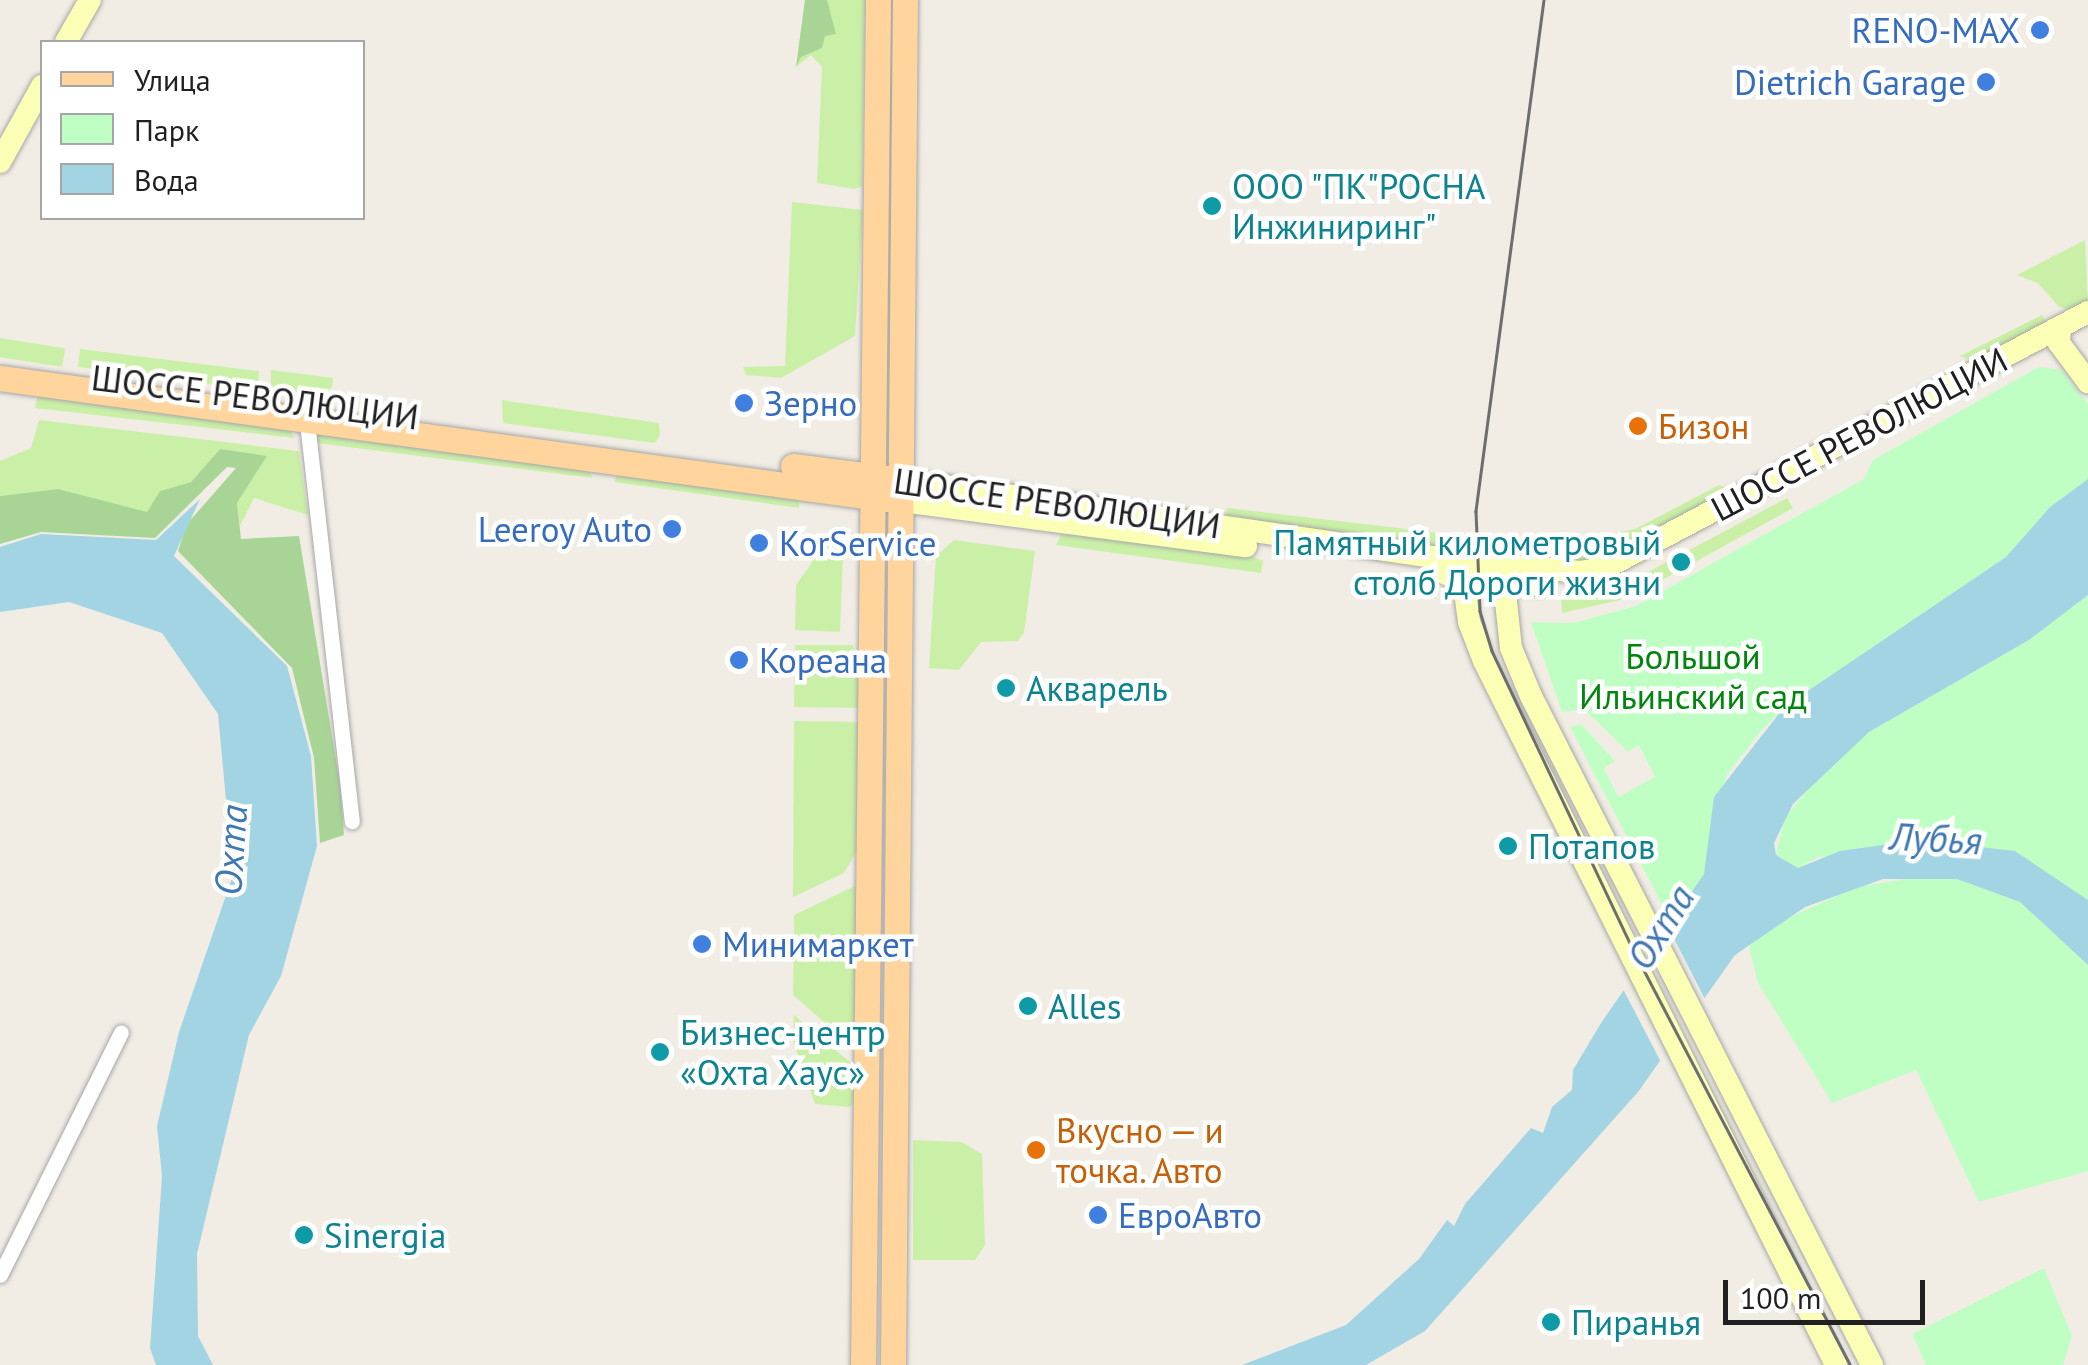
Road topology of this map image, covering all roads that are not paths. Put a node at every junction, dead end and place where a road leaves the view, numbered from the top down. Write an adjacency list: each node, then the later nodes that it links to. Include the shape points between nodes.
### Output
1 (90, 0): 4 (main road)
2 (878, 0): 14 (main road)
3 (905, 0): 15 (main road)
4 (67, 40)
5 (40, 90): 6 (main road)
6 (0, 162)
7 (2088, 312): 8 (main road)
8 (2069, 334): 9 (main road); 12 (main road); 16 (main road, ШОССЕ РЕВОЛЮЦИИ, via 1607,567); 17 (main road, ШОССЕ РЕВОЛЮЦИИ, via 1614,580)
9 (2088, 359)
10 (0, 364): 13 (main road, ШОССЕ РЕВОЛЮЦИИ)
11 (0, 378): 13 (main road, ШОССЕ РЕВОЛЮЦИИ)
12 (2088, 382)
13 (305, 411): 14 (main road, ШОССЕ РЕВОЛЮЦИИ); 18 (street)
14 (872, 487): 15 (main road, ШОССЕ РЕВОЛЮЦИИ); 21 (main road)
15 (902, 490): 16 (main road, ШОССЕ РЕВОЛЮЦИИ); 22 (main road)
16 (1473, 571): 17 (main road, ШОССЕ РЕВОЛЮЦИИ); 23 (main road, via 1478,648)
17 (1504, 583): 24 (main road, via 1512,648 1531,696)
18 (352, 821)
19 (121, 1032): 20 (street)
20 (0, 1275)
21 (863, 1365)
22 (893, 1365)
23 (1836, 1365)
24 (1872, 1365)

